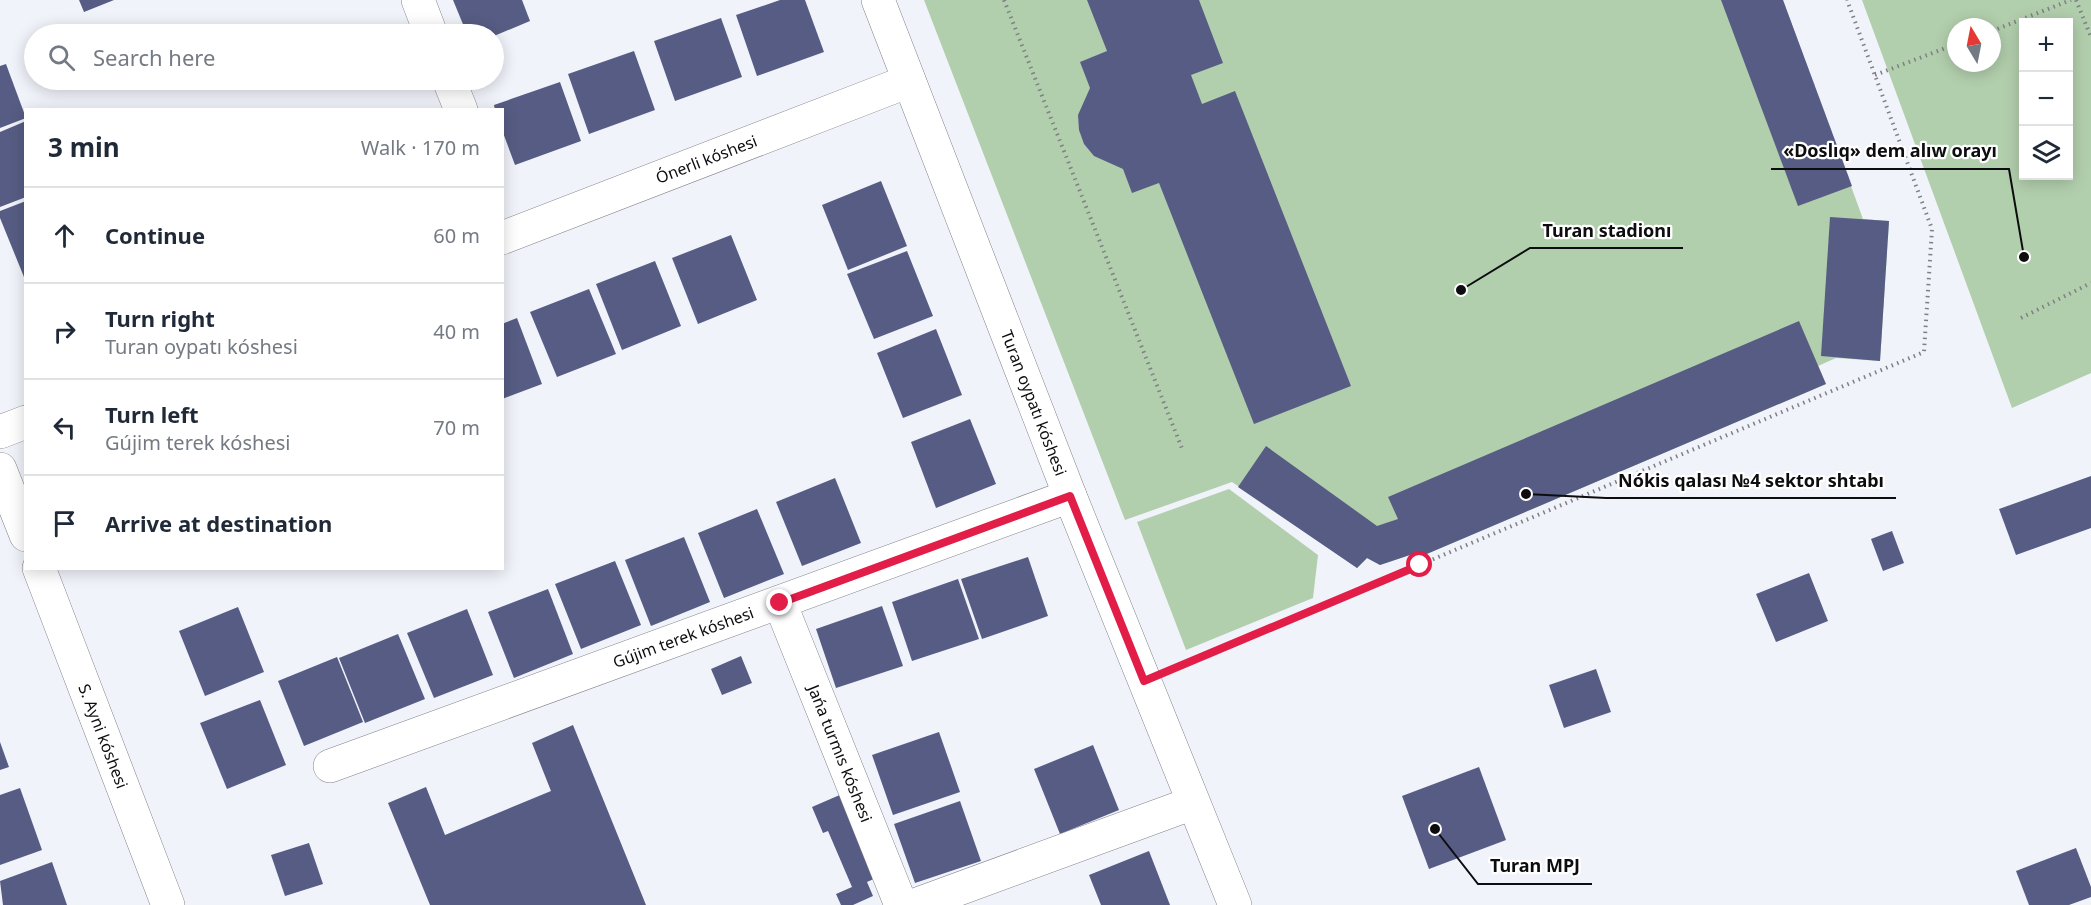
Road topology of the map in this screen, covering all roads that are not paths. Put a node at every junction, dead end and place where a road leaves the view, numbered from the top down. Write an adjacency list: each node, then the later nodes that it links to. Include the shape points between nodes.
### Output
1 (418, 0): 3 (street)
2 (878, 0): 4 (street, Turan oypatı kóshesi)
3 (427, 24)
4 (909, 81): 7 (street, Ónerli kóshesi); 11 (street, Turan oypatı kóshesi)
5 (453, 90): 6 (street)
6 (459, 108)
7 (505, 230)
8 (24, 423): 9 (street)
9 (0, 432)
10 (0, 469): 12 (street)
11 (1070, 496): 14 (street, Gújim terek kóshesi); 16 (street, Turan oypatı kóshesi)
12 (24, 530)
13 (40, 570): 17 (street, S. Ayni kóshesi)
14 (780, 603): 15 (street, Gújim terek kóshesi); 18 (street, Jańa turmıs kóshesi)
15 (330, 766)
16 (1193, 803): 19 (street); 20 (street, Turan oypatı kóshesi)
17 (168, 905)
18 (901, 905)
19 (915, 905)
20 (1235, 905)

